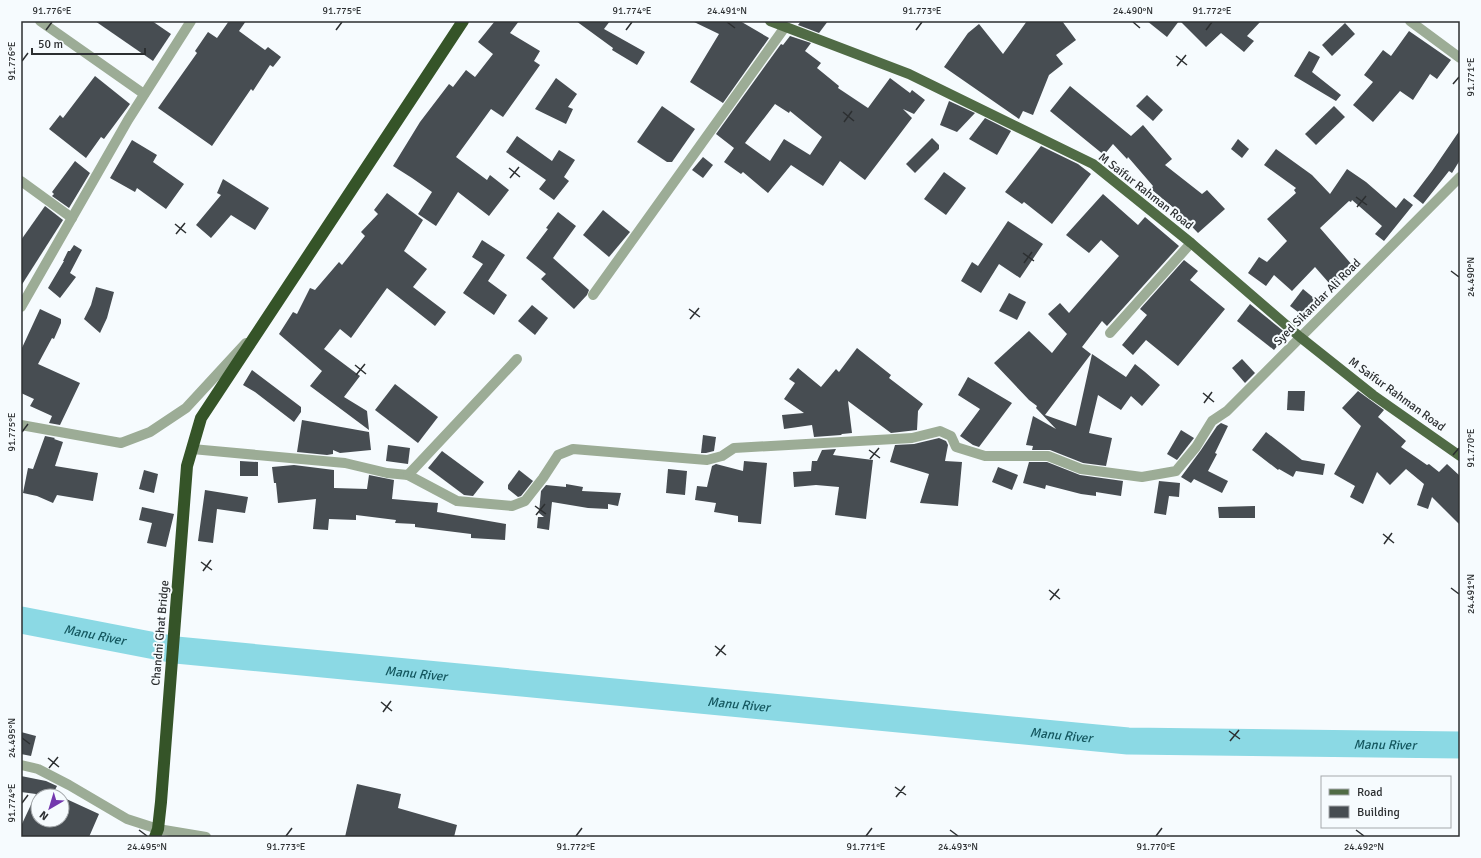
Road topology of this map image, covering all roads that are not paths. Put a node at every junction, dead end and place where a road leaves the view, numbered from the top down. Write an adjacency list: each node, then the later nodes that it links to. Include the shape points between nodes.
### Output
1 (40, 21): 8 (street)
2 (191, 21): 8 (street)
3 (463, 21): 15 (highway, Chandni Ghat Bridge)
4 (770, 21): 6 (main road, M Saifur Rahman Road)
5 (1410, 21): 7 (street)
6 (785, 27): 12 (main road, M Saifur Rahman Road, via 909,74 1093,164); 13 (street)
7 (1460, 58)
8 (144, 94): 11 (street)
9 (1460, 177): 17 (street, Syed Sikandar Ali Road)
10 (21, 181): 11 (street)
11 (72, 218): 14 (street)
12 (1191, 243): 16 (street); 17 (main road, M Saifur Rahman Road)
13 (593, 295)
14 (21, 307)
15 (263, 324): 19 (street, via 186,408 150,432 121,443); 20 (highway, Chandni Ghat Bridge, via 201,418)
16 (1110, 333)
17 (1300, 338): 21 (main road, M Saifur Rahman Road, via 1373,395); 22 (street, Syed Sikandar Ali Road, via 1227,411 1212,421 1196,447 1176,471 1142,477 1081,468 1048,456 985,456 956,447 951,436 940,431 912,438 734,448 722,456 707,460 573,449 558,455 525,501 512,506 458,501)
18 (517, 359): 22 (street)
19 (21, 425)
20 (192, 449): 22 (street, via 345,462 387,473); 24 (highway, Chandni Ghat Bridge, via 187,466)
21 (1460, 456)
22 (408, 475)
23 (21, 765): 24 (street, via 38,769)
24 (157, 833): 25 (street)
25 (206, 837)

